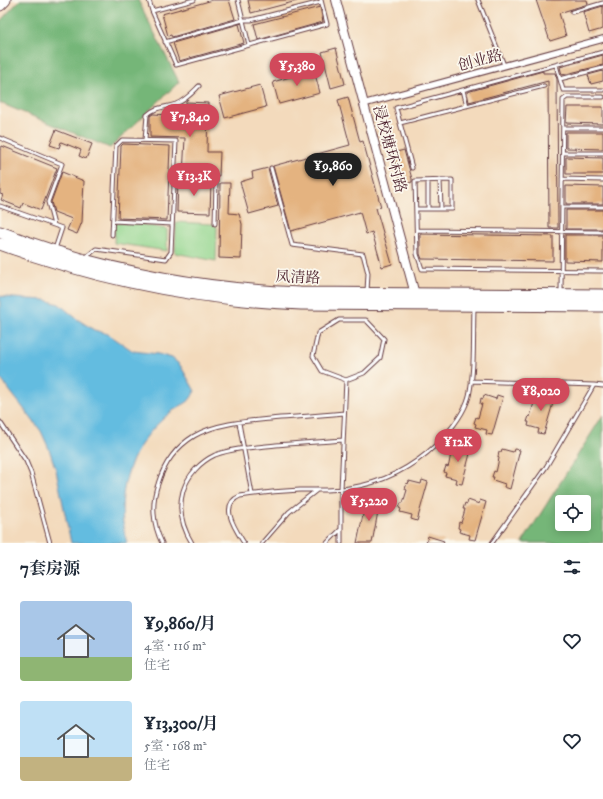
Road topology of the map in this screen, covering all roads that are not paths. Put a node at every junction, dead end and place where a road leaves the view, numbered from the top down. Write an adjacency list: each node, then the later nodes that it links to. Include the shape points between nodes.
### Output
1 (4, 0): 10 (highway)
2 (149, 0): 12 (lane)
3 (194, 0): 12 (lane)
4 (238, 0): 14 (lane)
5 (336, 0): 28 (street, 浸校塘环村路)
6 (478, 0): 20 (lane)
7 (592, 0): 11 (lane)
8 (321, 1): 14 (lane); 17 (lane, via 327,24)
9 (603, 3): 11 (lane)
10 (0, 5)
11 (593, 6): 13 (lane)
12 (152, 11): 16 (lane)
13 (572, 12)
14 (243, 20): 16 (lane); 17 (lane)
15 (603, 39): 20 (street, 创业路)
16 (165, 42): 17 (lane, via 176,65)
17 (249, 45)
18 (603, 52): 19 (lane)
19 (556, 65): 22 (lane); 25 (lane)
20 (504, 66): 28 (street, 创业路)
21 (603, 68): 22 (lane)
22 (560, 80): 26 (lane, via 563,90)
23 (199, 86): 34 (lane, via 177,104 153,110 147,115)
24 (544, 86): 29 (lane)
25 (463, 90): 29 (lane); 30 (lane, via 396,108)
26 (603, 90)
27 (603, 97): 31 (lane, via 567,97 563,100)
28 (363, 104): 67 (street, 浸校塘环村路)
29 (467, 106): 30 (lane)
30 (400, 123): 38 (lane)
31 (563, 128): 32 (lane); 35 (lane)
32 (603, 128)
33 (0, 138): 53 (lane, via 62,164 48,202)
34 (145, 140): 39 (lane, via 176,141); 50 (lane, via 122,140 116,146)
35 (562, 153): 36 (lane); 40 (lane)
36 (603, 153)
37 (271, 168): 64 (lane, via 292,246 363,254 368,273)
38 (412, 168)
39 (174, 178): 51 (lane); 52 (lane, via 216,180)
40 (562, 179): 42 (lane); 45 (lane)
41 (440, 180): 43 (lane); 49 (lane); 49 (lane, via 452,180 452,209)
42 (603, 180)
43 (428, 181): 47 (lane, via 415,181); 48 (lane)
44 (0, 206): 53 (lane)
45 (562, 207): 46 (lane); 56 (lane)
46 (603, 207)
47 (416, 209): 48 (lane); 54 (lane)
48 (428, 209): 49 (lane)
49 (441, 209)
50 (113, 221): 51 (lane); 58 (lane)
51 (172, 224): 61 (lane, via 171,252 166,259 96,250)
52 (215, 224)
53 (54, 226): 60 (lane, via 62,228)
54 (416, 230): 56 (lane); 62 (lane, via 417,254 422,269)
55 (0, 232): 60 (highway, 凤清路)
56 (562, 232): 57 (lane); 62 (lane)
57 (603, 232)
58 (112, 235)
59 (0, 245): 67 (highway, 凤清路, via 90,272 182,292 277,303)
60 (54, 250): 61 (highway, 凤清路)
61 (83, 259): 64 (highway, 凤清路, via 160,278 230,288 276,292)
62 (561, 270): 63 (lane); 65 (lane)
63 (603, 270)
64 (367, 293): 67 (highway, 凤清路)
65 (561, 295): 66 (highway, 凤清路); 68 (highway, 凤清路)
66 (603, 295)
67 (416, 299): 68 (highway, 凤清路)
68 (474, 300): 69 (highway, 凤清路); 71 (lane)
69 (603, 306)
70 (346, 380): 70 (lane, via 364,373 380,358 384,339 366,320 339,320 318,333 313,356 322,371); 74 (lane)
71 (471, 381): 72 (lane); 79 (lane, via 462,412 448,432 423,456 382,479)
72 (594, 386): 73 (lane); 90 (lane, via 546,467)
73 (603, 386)
74 (344, 413): 76 (lane); 77 (lane)
75 (0, 422): 83 (lane, via 31,473)
76 (239, 423): 78 (lane); 84 (lane, via 194,436 174,453 166,464 156,488 154,501 156,527)
77 (343, 440): 78 (lane); 79 (lane)
78 (244, 449): 81 (lane); 85 (lane, via 216,455 197,467 190,476 183,491 181,508 185,529)
79 (341, 489): 80 (lane); 82 (lane)
80 (317, 490): 81 (lane); 87 (lane, via 290,512)
81 (252, 494): 86 (lane, via 234,499 229,510)
82 (340, 530): 88 (lane); 89 (lane)
83 (50, 543)
84 (162, 543)
85 (192, 543)
86 (244, 543)
87 (262, 543)
88 (327, 543)
89 (341, 543)
90 (492, 543)

